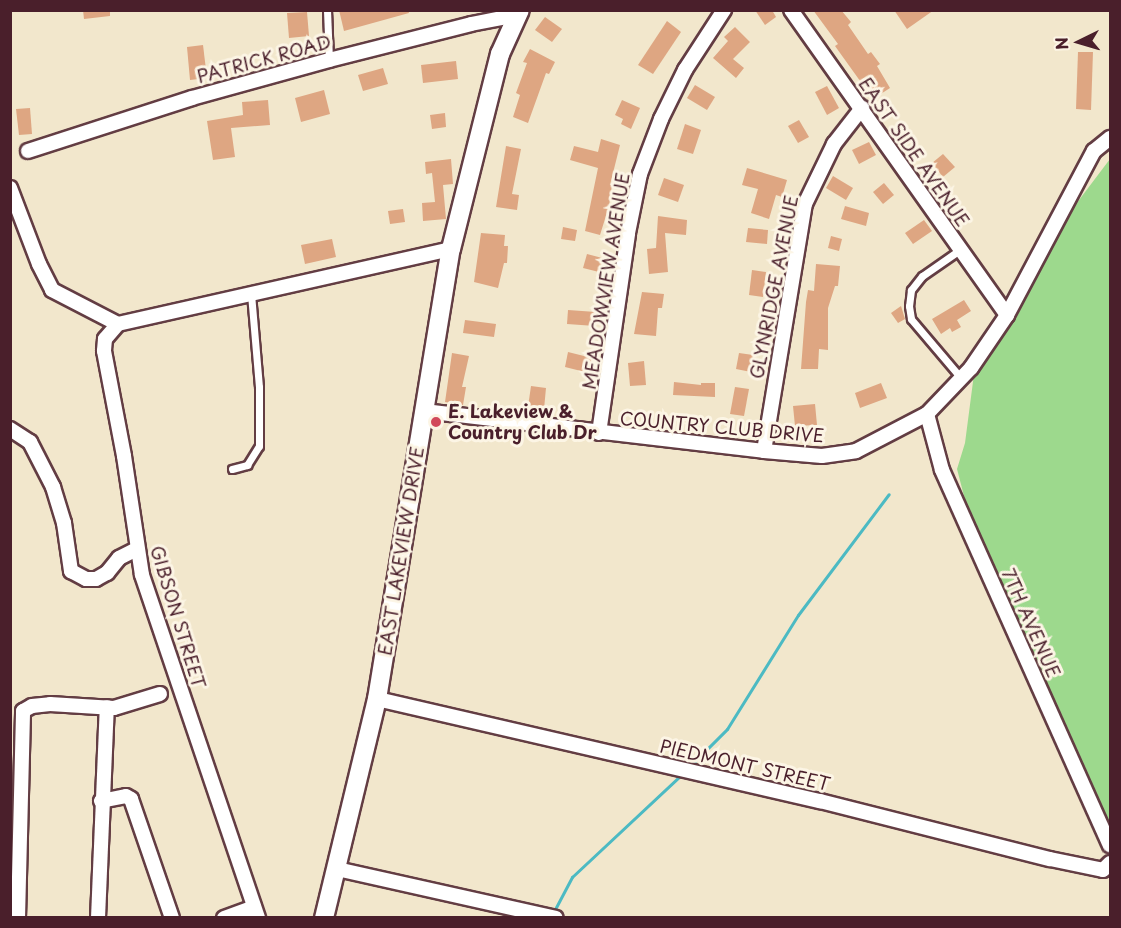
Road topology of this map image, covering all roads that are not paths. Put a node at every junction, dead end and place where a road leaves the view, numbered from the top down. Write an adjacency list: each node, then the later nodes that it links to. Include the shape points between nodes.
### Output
1 (327, 10): 7 (lane)
2 (467, 10): 6 (street)
3 (724, 10): 21 (street, MEADOWVIEW AVENUE, via 685,70 640,174)
4 (791, 10): 8 (street, EAST SIDE AVENUE)
5 (517, 15): 6 (street, PATRICK ROAD); 12 (street, EAST LAKEVIEW DRIVE, via 500,54)
6 (471, 24): 7 (street, PATRICK ROAD)
7 (329, 60): 10 (street, PATRICK ROAD, via 192,98)
8 (862, 108): 13 (street, EAST SIDE AVENUE); 22 (street, GLYNRIDGE AVENUE, via 834,144 805,204)
9 (1110, 138): 15 (street, COUNTRY CLUB DRIVE, via 1094,151)
10 (28, 151)
11 (10, 188): 16 (street, via 52,290)
12 (451, 249): 14 (street); 18 (street, EAST LAKEVIEW DRIVE)
13 (961, 249): 15 (street, EAST SIDE AVENUE); 17 (lane, via 922,276 911,290 909,306 911,319)
14 (251, 294): 16 (street); 23 (lane, via 259,387 259,446 247,465)
15 (1007, 315): 17 (street, COUNTRY CLUB DRIVE)
16 (118, 324): 24 (street, GIBSON STREET, via 105,339 104,351)
17 (961, 378): 19 (street, COUNTRY CLUB DRIVE)
18 (424, 411): 21 (street, COUNTRY CLUB DRIVE); 26 (street, EAST LAKEVIEW DRIVE)
19 (927, 414): 22 (street, COUNTRY CLUB DRIVE, via 856,451 822,456); 29 (street, 7TH AVENUE, via 942,470)
20 (10, 429): 24 (street, via 30,442 53,487 64,523 71,571 86,579 96,579 119,558)
21 (599, 433): 22 (street, COUNTRY CLUB DRIVE)
22 (764, 451)
23 (232, 470)
24 (137, 549): 32 (street, GIBSON STREET, via 157,623)
25 (160, 694): 27 (street)
26 (377, 699): 30 (street, PIEDMONT STREET); 31 (street, EAST LAKEVIEW DRIVE)
27 (106, 707): 28 (street); 33 (street, via 50,704 23,711)
28 (101, 801): 34 (street); 35 (street, via 126,796 131,799)
29 (1110, 845)
30 (1107, 867)
31 (337, 869): 37 (street, EAST LAKEVIEW DRIVE); 38 (street)
32 (256, 912): 36 (street)
33 (18, 918)
34 (98, 918)
35 (172, 918)
36 (224, 918)
37 (324, 918)
38 (556, 918)

